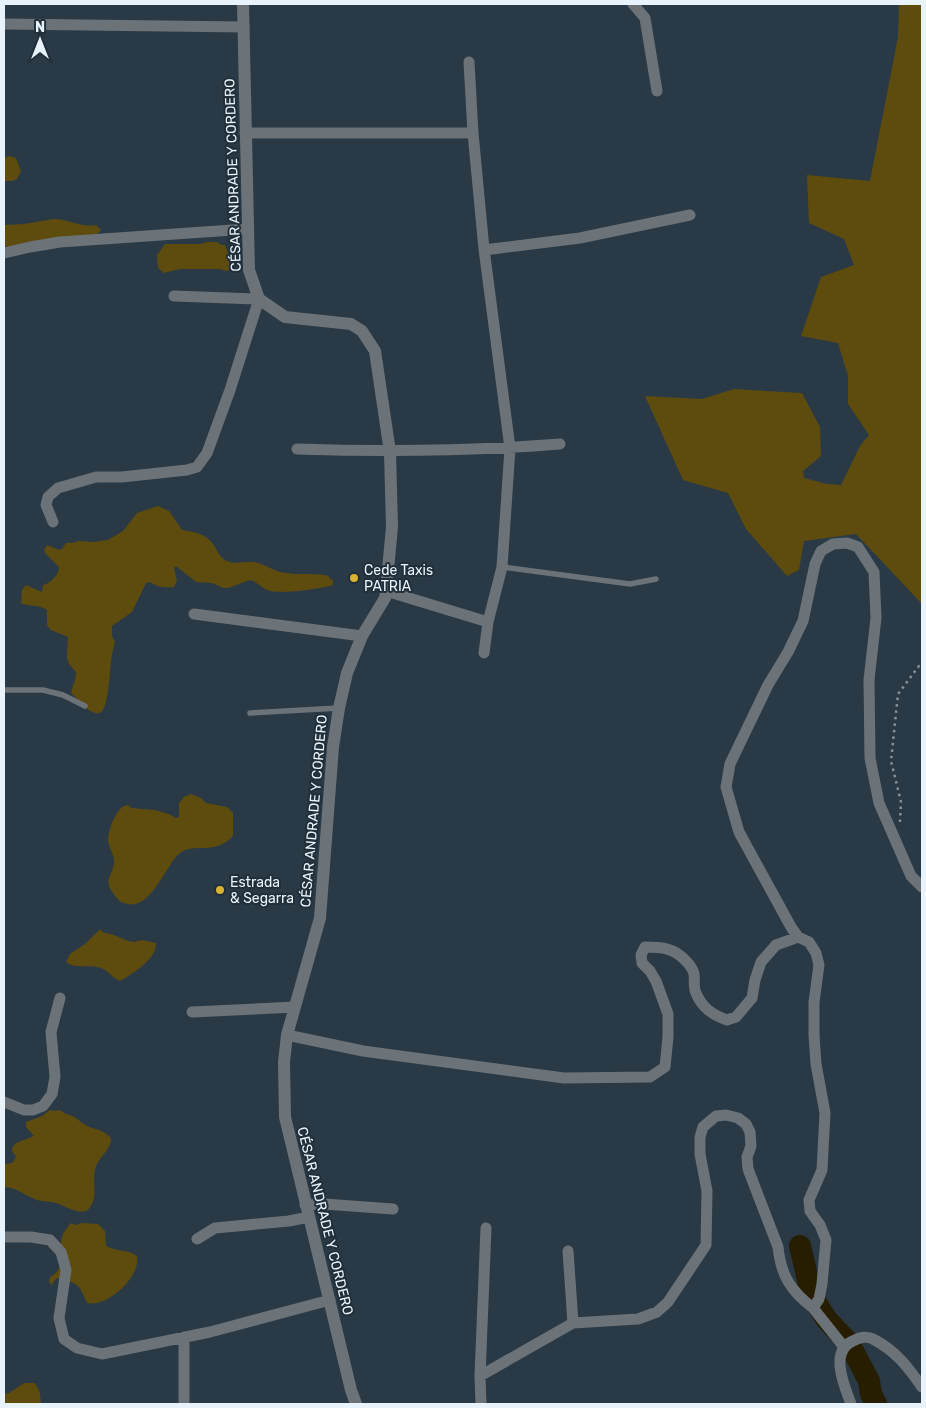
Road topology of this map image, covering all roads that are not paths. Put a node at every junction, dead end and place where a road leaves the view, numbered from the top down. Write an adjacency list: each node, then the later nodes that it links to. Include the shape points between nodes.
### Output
1 (243, 4): 4 (street, CÉSAR ANDRADE Y CORDERO)
2 (633, 4): 6 (street, via 645,18)
3 (4, 24): 4 (street)
4 (244, 27): 7 (street, CÉSAR ANDRADE Y CORDERO)
5 (469, 62): 8 (street)
6 (656, 91)
7 (245, 133): 8 (street); 10 (street, CÉSAR ANDRADE Y CORDERO)
8 (473, 133): 11 (street)
9 (690, 216): 11 (street, via 580,238)
10 (247, 229): 12 (street, via 60,242); 14 (street, CÉSAR ANDRADE Y CORDERO, via 249,270)
11 (484, 250): 16 (street)
12 (4, 253)
13 (174, 296): 14 (street)
14 (259, 299): 18 (street, CÉSAR ANDRADE Y CORDERO, via 285,318 350,324 362,331 375,351); 19 (street, via 207,453 197,467 122,477 96,477 58,488 48,497 46,505)
15 (560, 444): 16 (street)
16 (510, 448): 18 (street); 20 (street)
17 (297, 449): 18 (street)
18 (390, 452): 22 (street, CÉSAR ANDRADE Y CORDERO, via 392,527)
19 (53, 522)
20 (502, 567): 21 (lane, via 630,584); 24 (street)
21 (656, 579)
22 (386, 590): 24 (street); 25 (street, CÉSAR ANDRADE Y CORDERO, via 385,598)
23 (194, 614): 25 (street)
24 (488, 622): 26 (street)
25 (362, 636): 29 (street, CÉSAR ANDRADE Y CORDERO, via 346,673)
26 (484, 653)
27 (4, 690): 28 (lane, via 43,690)
28 (85, 706)
29 (339, 708): 30 (lane); 34 (street, CÉSAR ANDRADE Y CORDERO, via 320,918)
30 (250, 713)
31 (922, 886): 32 (street, via 911,876 880,803 870,758 869,680 876,618 874,572 858,547 847,542 833,544 821,551 815,564 803,621 730,764 726,788 739,832 772,896)
32 (798, 937): 36 (street, via 776,945 761,962 752,998 736,1017 727,1020 713,1015 703,1005 695,992 694,974 678,954 670,948 645,947 642,963 656,981 668,1014 664,1067 650,1077 533,1075 363,1051); 45 (street, via 809,942 819,965 814,1035 825,1113 822,1170 809,1200 810,1211 826,1240 822,1284)
33 (60, 998): 37 (street, via 51,1032 55,1077 52,1094 43,1106 33,1110)
34 (295, 1007): 35 (street); 36 (street, CÉSAR ANDRADE Y CORDERO)
35 (192, 1012)
36 (287, 1035): 39 (street, CÉSAR ANDRADE Y CORDERO, via 285,1117)
37 (4, 1102)
38 (393, 1209): 39 (street, via 324,1204)
39 (307, 1211): 42 (street, via 289,1221 216,1228); 44 (street, CÉSAR ANDRADE Y CORDERO)
40 (486, 1228): 49 (street)
41 (4, 1237): 47 (street, via 50,1240 61,1252 66,1270 58,1318 64,1339 77,1348 102,1354)
42 (197, 1239)
43 (568, 1251): 46 (street)
44 (330, 1300): 47 (street); 52 (street, CÉSAR ANDRADE Y CORDERO)
45 (813, 1308): 46 (street, via 786,1280 779,1261 778,1247 748,1169 750,1132 738,1118 726,1115 716,1116 703,1127 700,1137 707,1191 706,1245 668,1302 656,1312 638,1319); 48 (street)
46 (573, 1323): 49 (street)
47 (184, 1337): 51 (street)
48 (844, 1347): 50 (street, via 855,1339 872,1338 905,1362); 54 (street, via 840,1359 842,1380)
49 (480, 1376): 53 (street)
50 (922, 1387)
51 (184, 1404)
52 (356, 1404)
53 (481, 1404)
54 (851, 1404)

